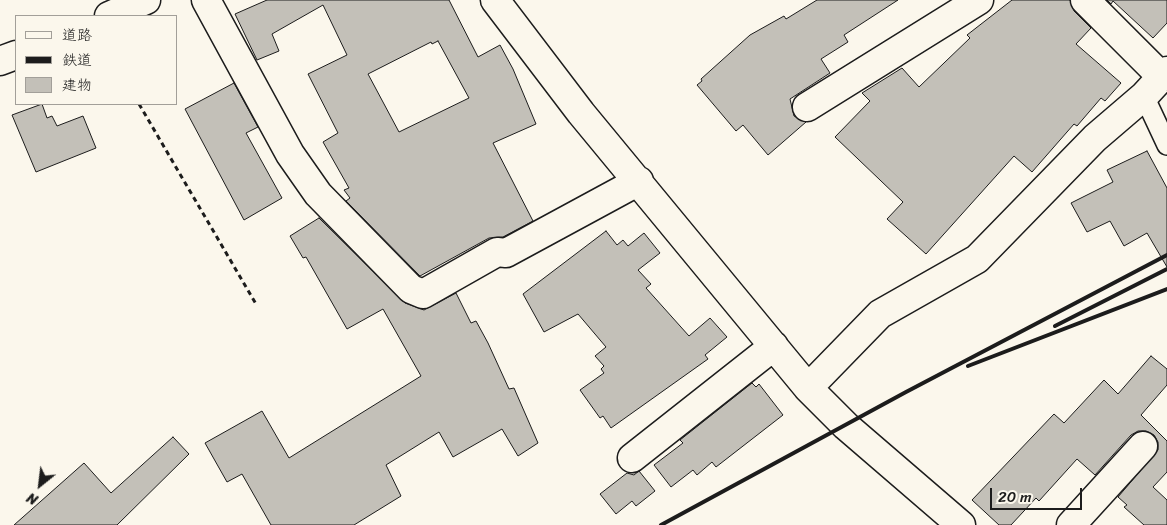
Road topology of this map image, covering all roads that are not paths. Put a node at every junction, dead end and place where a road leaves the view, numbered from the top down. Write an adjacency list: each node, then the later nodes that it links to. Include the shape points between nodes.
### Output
1 (146, 0): 6 (street)
2 (206, 0): 12 (street, via 290,154 318,194 411,288 424,294 497,252 506,252)
3 (495, 0): 12 (street, via 581,113)
4 (979, 0): 10 (street)
5 (1085, 0): 9 (street)
6 (111, 15)
7 (15, 55): 8 (street)
8 (0, 61)
9 (1158, 81): 11 (lane); 14 (street, via 1095,138 977,259 880,314)
10 (807, 107)
11 (1167, 145)
12 (639, 181): 13 (street)
13 (774, 346): 14 (street); 16 (street)
14 (808, 388): 17 (street)
15 (1143, 446): 18 (street)
16 (632, 458)
17 (957, 524)
18 (1071, 525)

